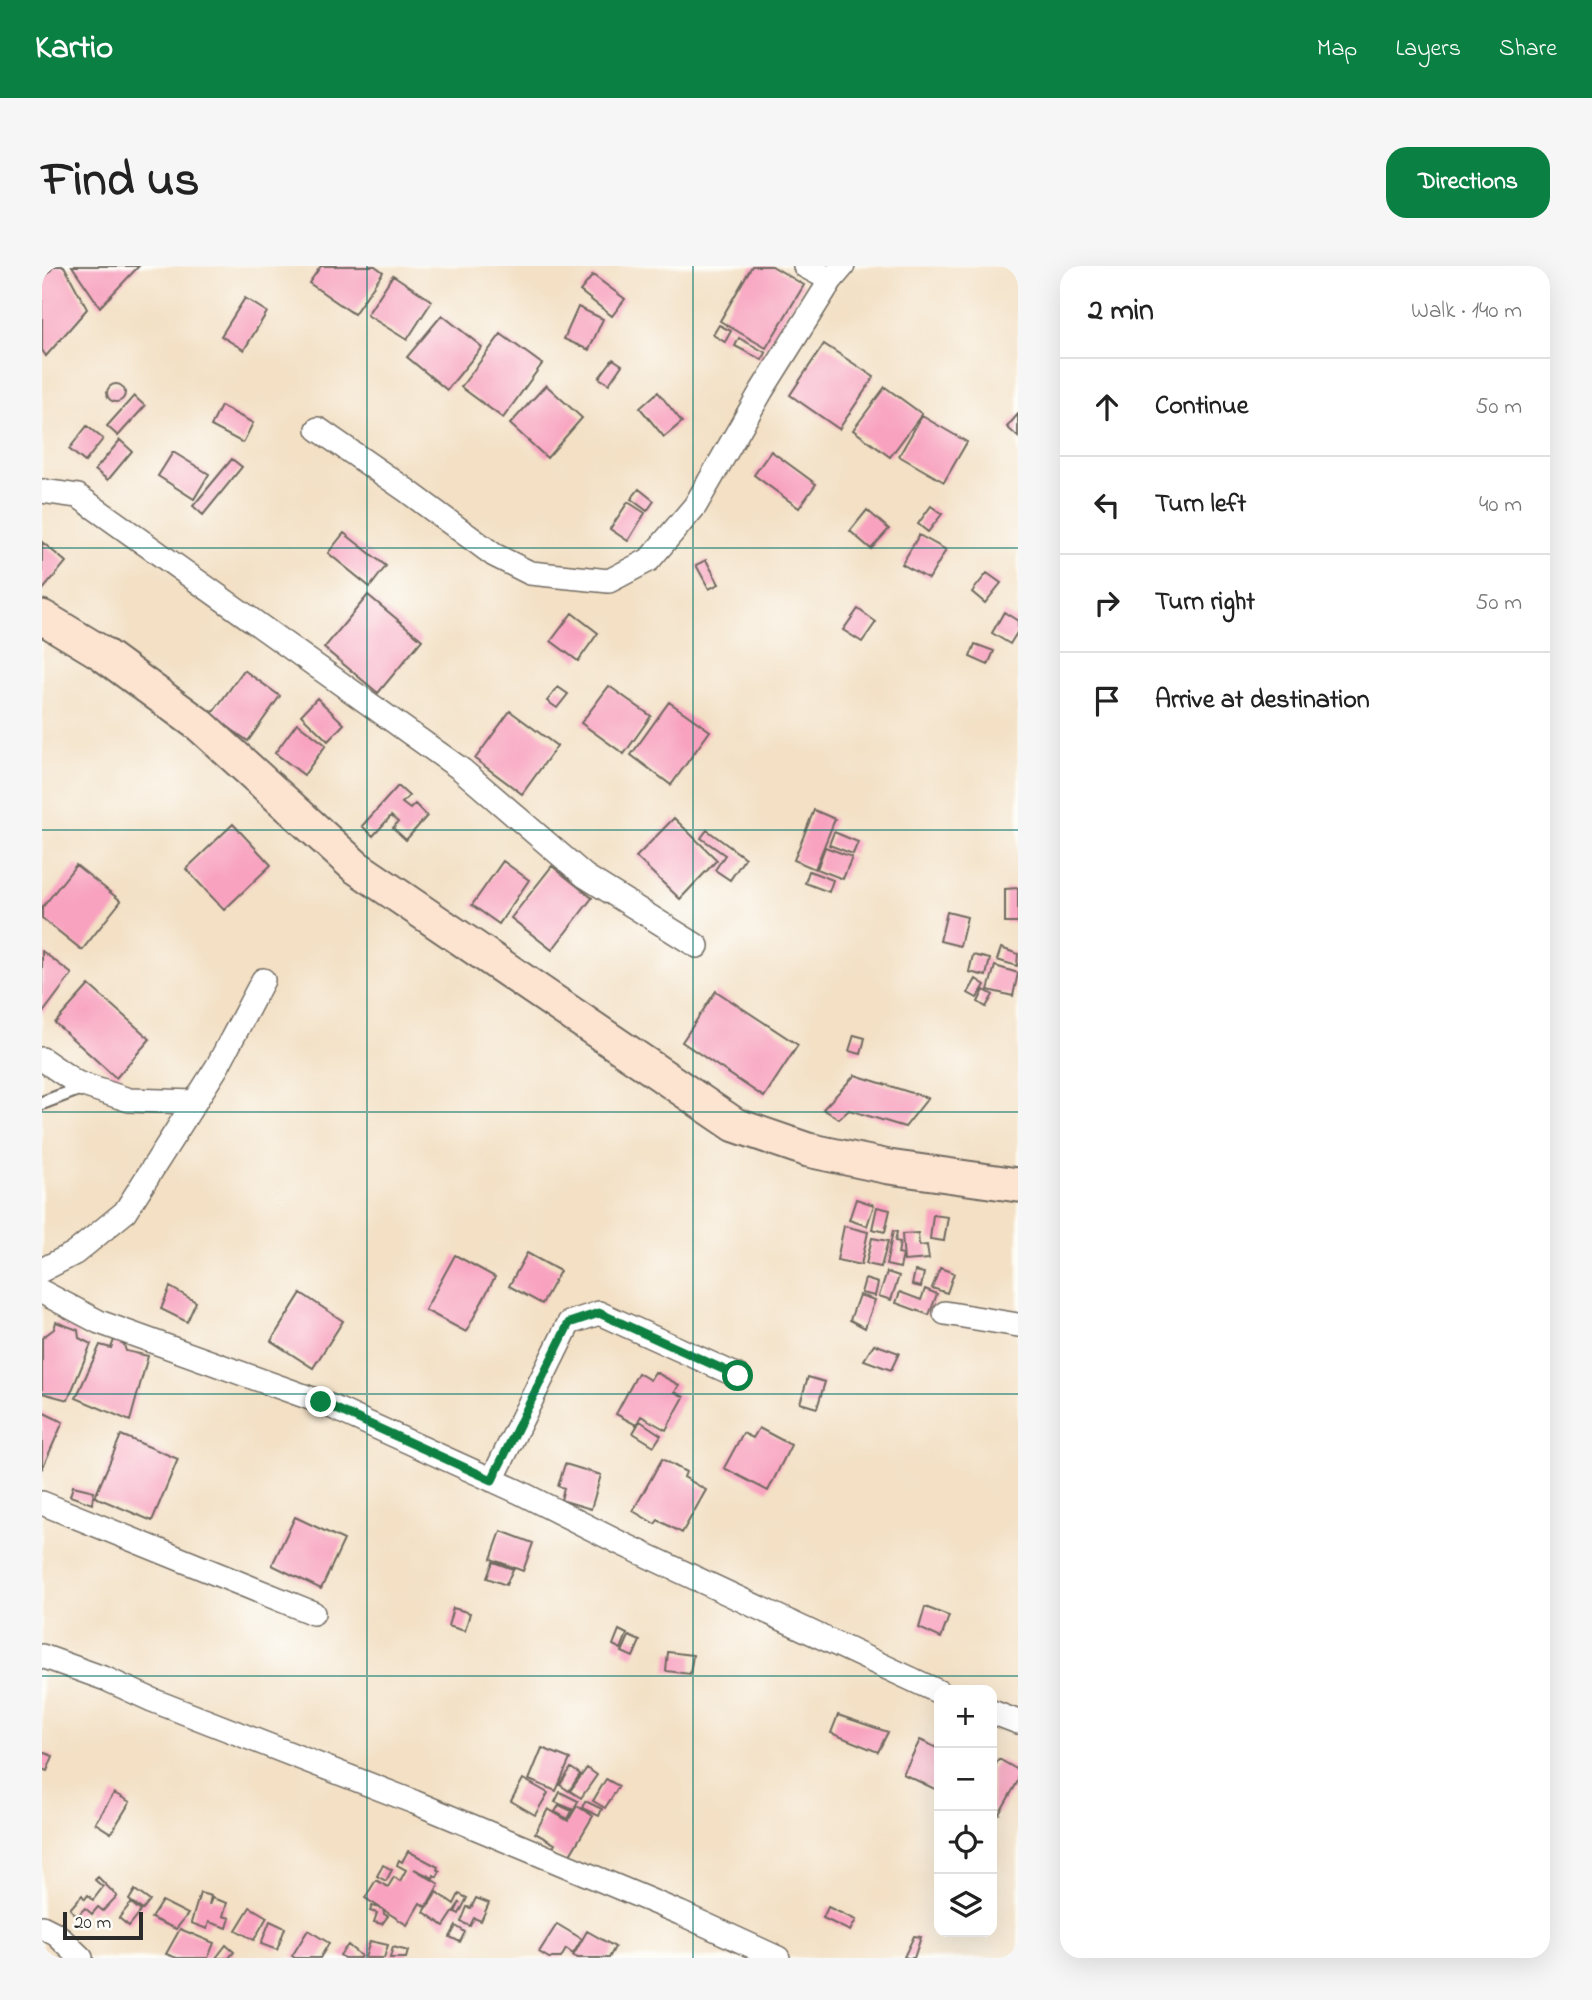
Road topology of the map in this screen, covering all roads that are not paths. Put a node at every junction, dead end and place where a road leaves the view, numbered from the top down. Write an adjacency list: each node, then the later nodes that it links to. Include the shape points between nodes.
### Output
1 (805, 266): 2 (street)
2 (837, 273): 3 (street, via 695,506 649,560 610,581 530,573 494,555)
3 (318, 429)
4 (42, 491): 6 (street, via 78,496 462,770 585,876)
5 (42, 617): 12 (main road, via 100,652 201,726 356,867 735,1125 808,1150)
6 (697, 946)
7 (263, 980): 10 (street)
8 (42, 1059): 9 (street)
9 (87, 1086): 10 (street, via 129,1100); 11 (lane)
10 (195, 1102): 13 (street, via 125,1212 75,1253)
11 (42, 1103)
12 (1018, 1185)
13 (42, 1270)
14 (42, 1292): 18 (street, via 99,1322 321,1402)
15 (945, 1313): 16 (street)
16 (1018, 1325)
17 (738, 1376): 18 (street, via 599,1313 569,1323)
18 (492, 1480): 22 (street)
19 (42, 1503): 20 (street)
20 (313, 1613)
21 (42, 1656): 26 (street, via 414,1802)
22 (934, 1690)
23 (997, 1714): 24 (street)
24 (1018, 1722)
25 (42, 1927): 27 (street)
26 (776, 1957)
27 (82, 1958)

